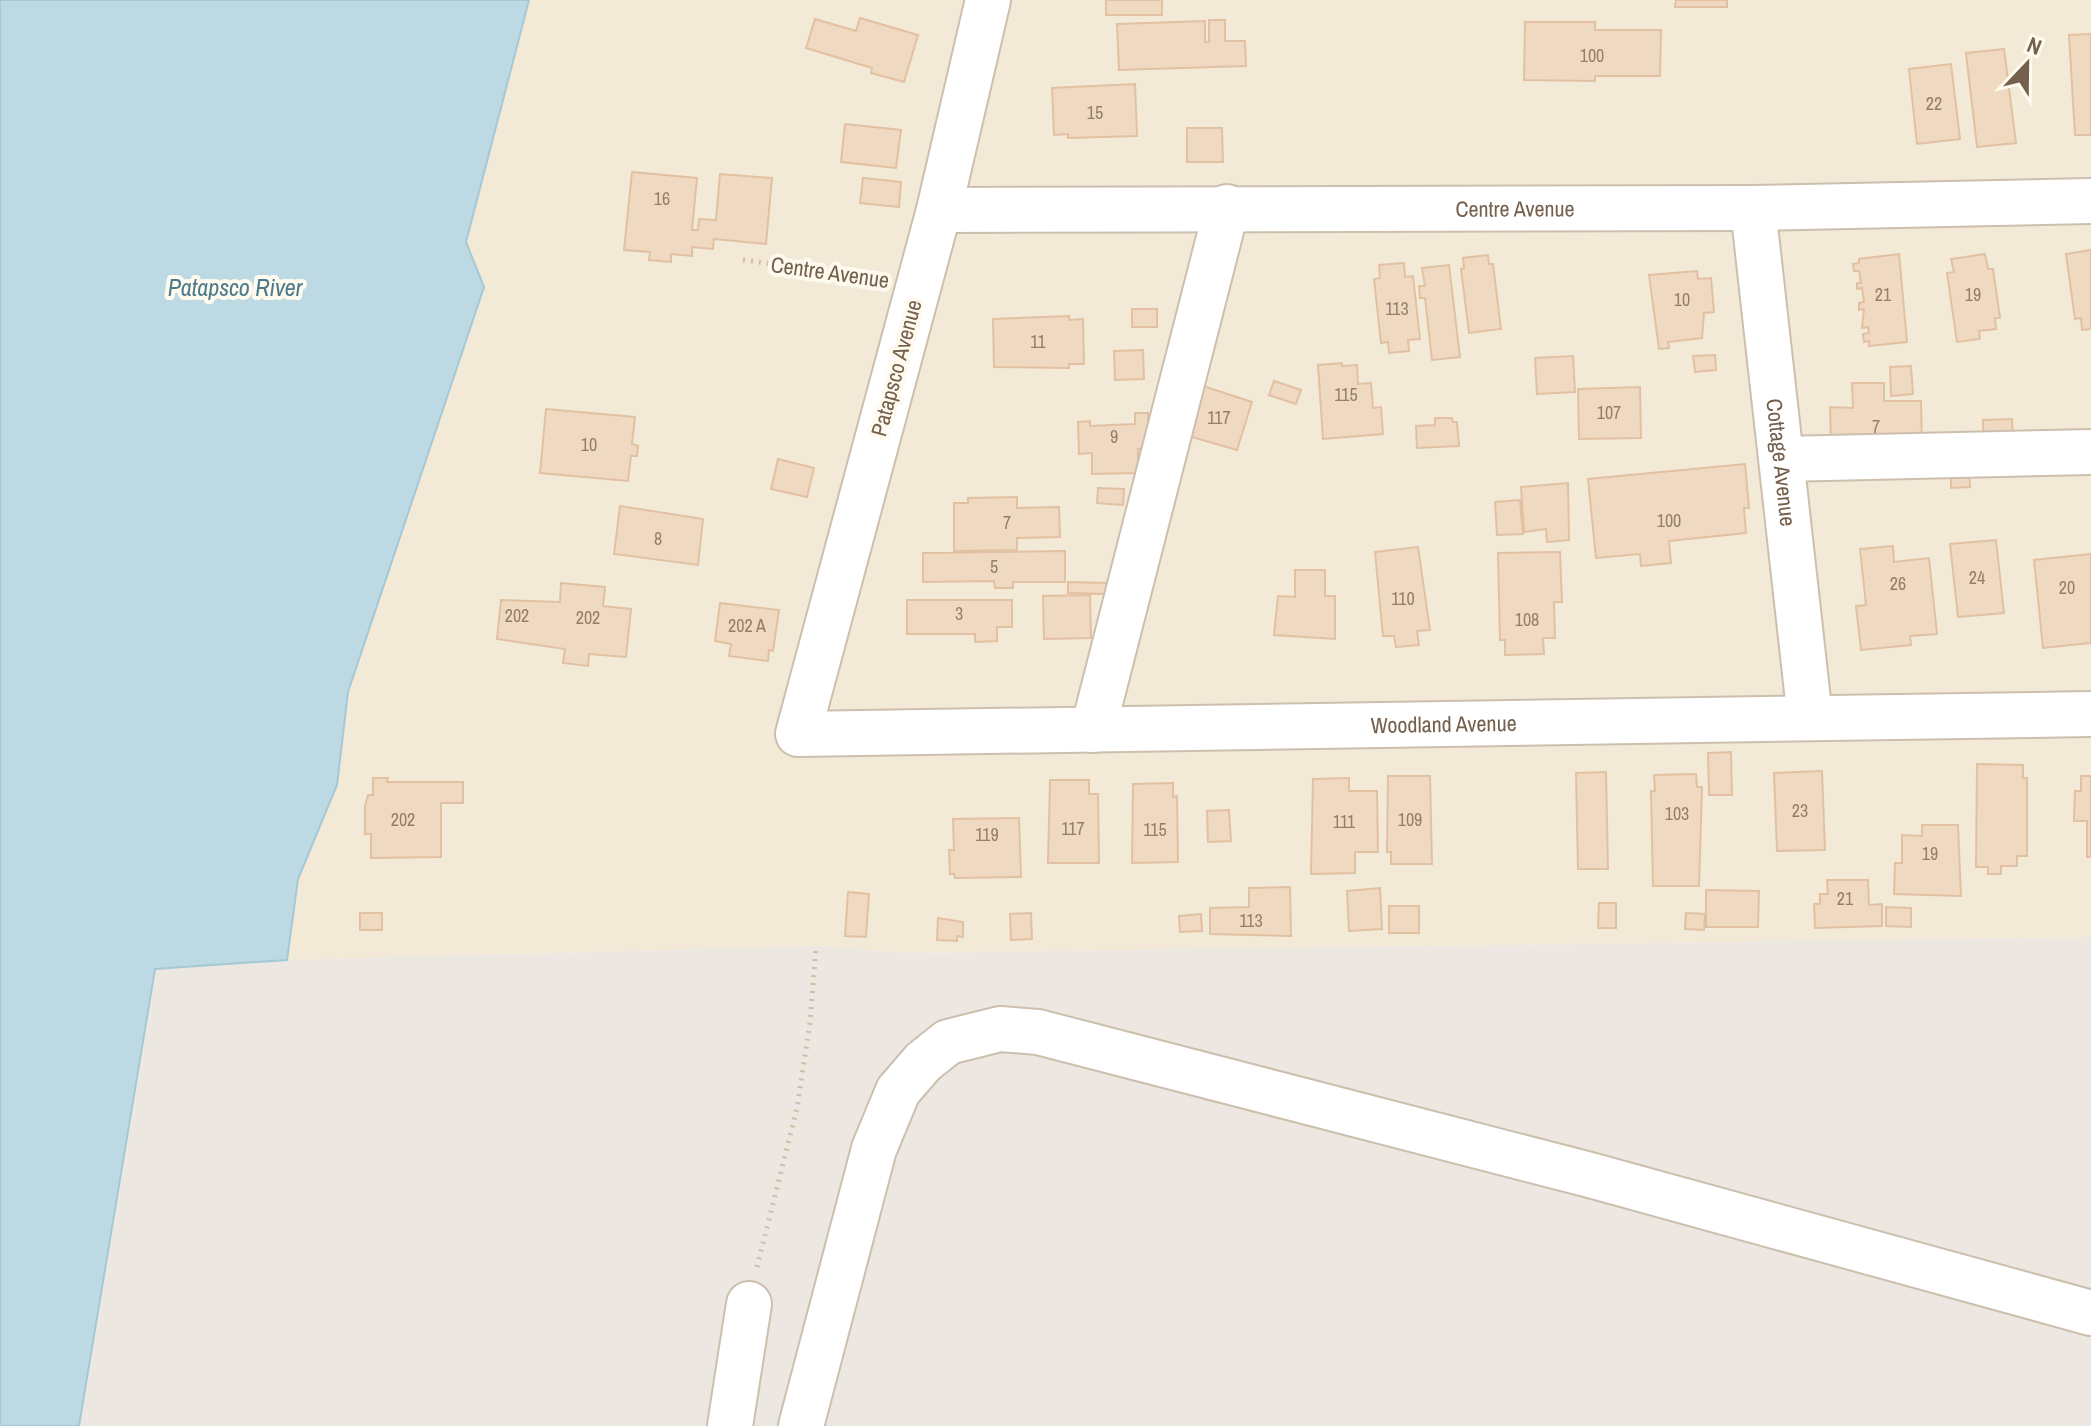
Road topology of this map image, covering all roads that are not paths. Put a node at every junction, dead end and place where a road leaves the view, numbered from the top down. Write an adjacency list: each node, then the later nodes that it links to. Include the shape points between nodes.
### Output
1 (988, 0): 5 (street, Patapsco Avenue)
2 (2091, 201): 4 (street, Centre Avenue)
3 (1227, 207): 4 (street, Centre Avenue); 5 (street, Centre Avenue); 10 (street)
4 (1753, 208): 7 (street, Cottage Avenue)
5 (939, 210): 11 (street, Patapsco Avenue)
6 (2091, 452): 7 (street)
7 (1782, 459): 9 (street, Cottage Avenue)
8 (2091, 714): 9 (street, Woodland Avenue)
9 (1810, 718): 10 (street, Woodland Avenue)
10 (1093, 730): 11 (street, Woodland Avenue)
11 (798, 734)
12 (749, 1304): 14 (street)
13 (2091, 1313): 15 (street, via 1575,1171 1054,1036 1000,1029 948,1042 898,1091 874,1149)
14 (730, 1426)
15 (801, 1426)

